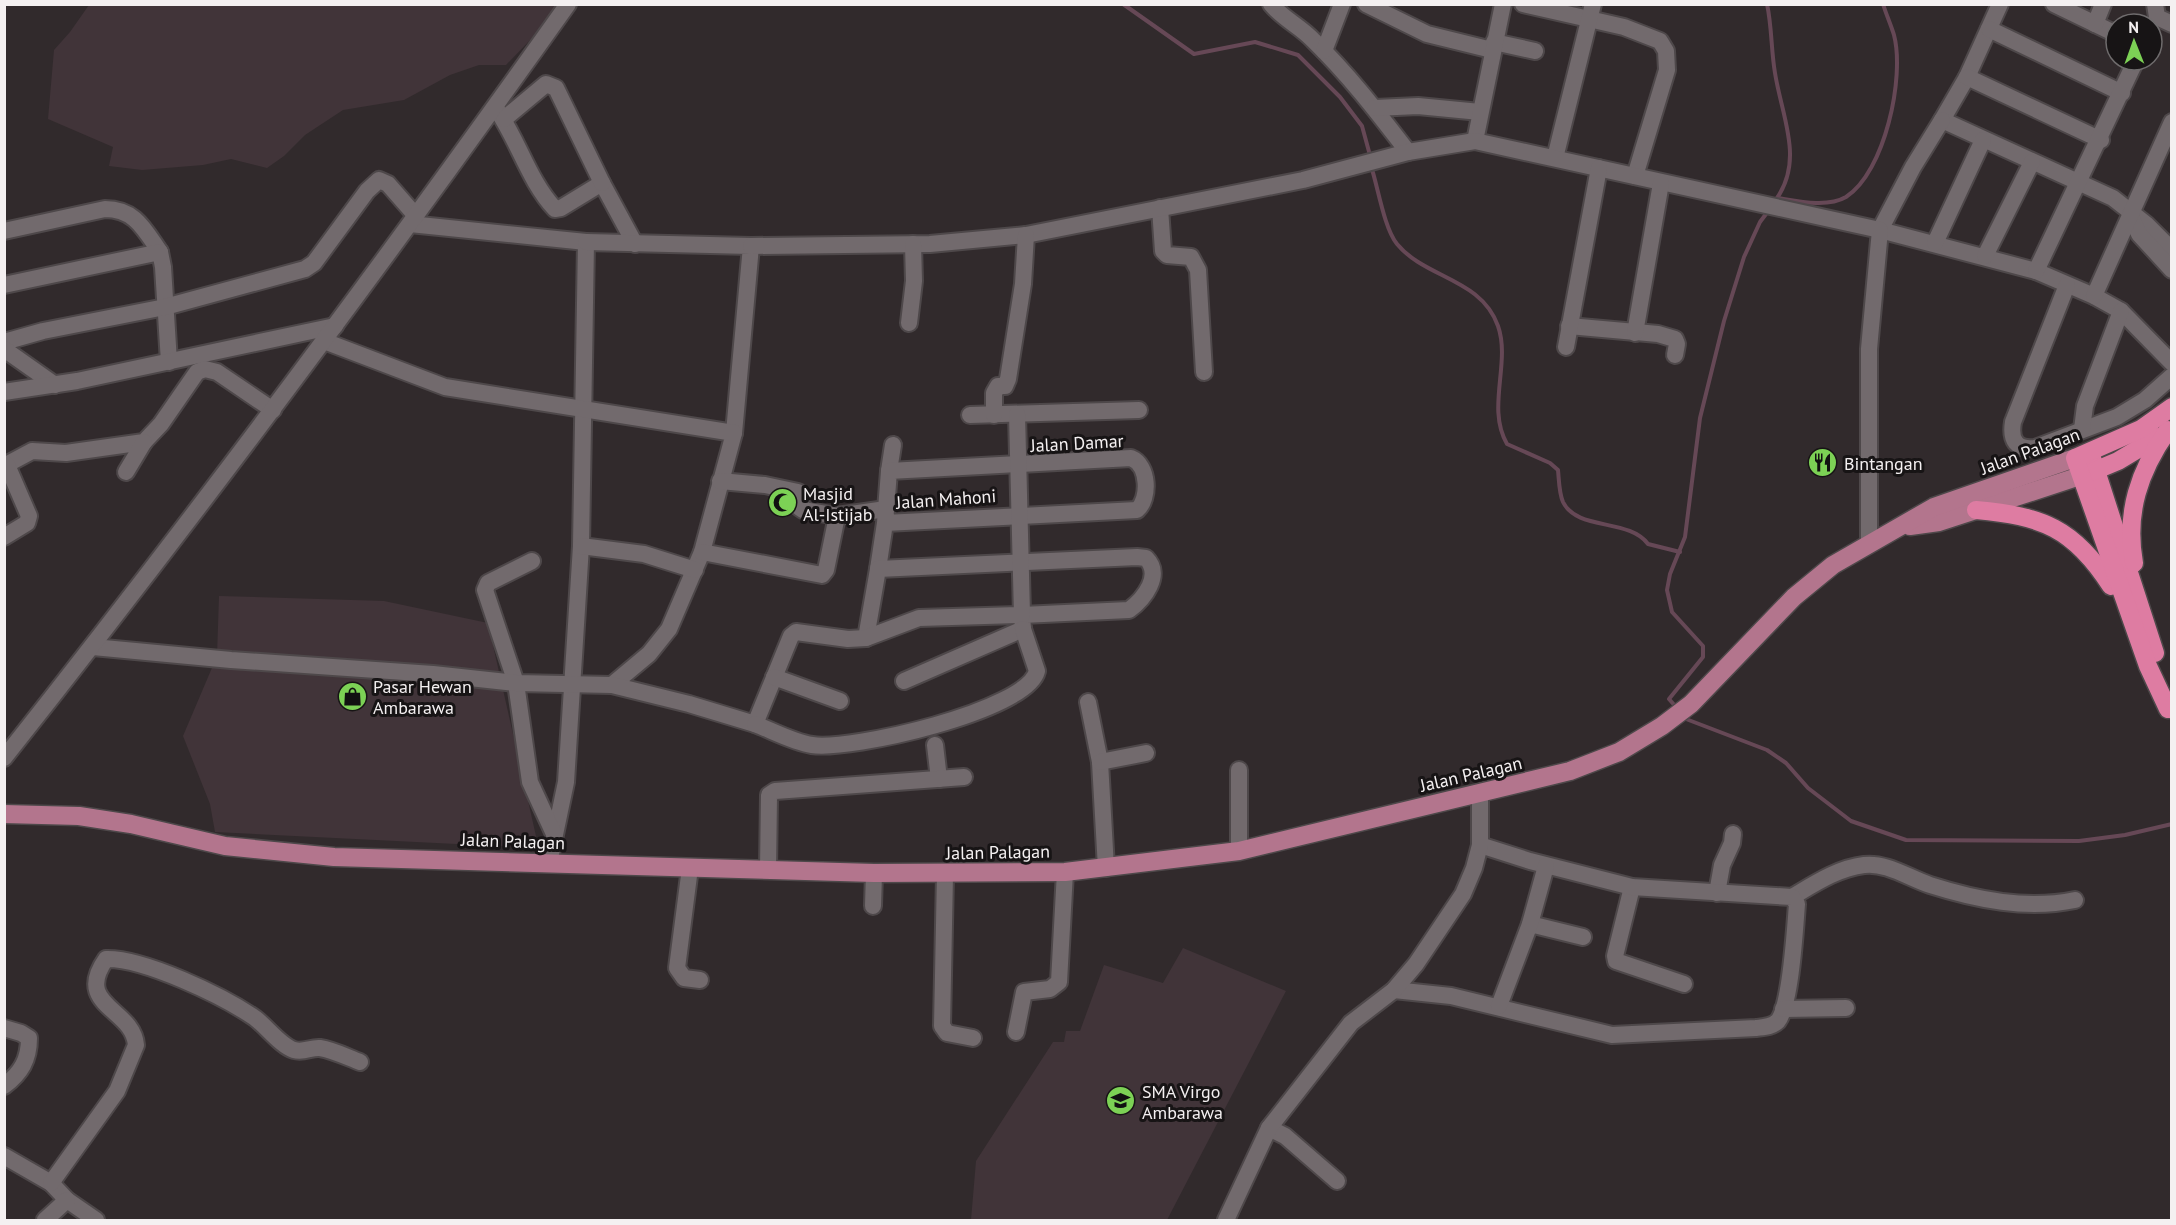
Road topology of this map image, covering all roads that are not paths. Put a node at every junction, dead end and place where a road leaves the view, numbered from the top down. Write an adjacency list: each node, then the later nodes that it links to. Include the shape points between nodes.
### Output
1 (568, 4): 22 (street)
2 (1271, 4): 15 (street)
3 (1342, 4): 15 (street)
4 (1366, 4): 14 (street, via 1427,34)
5 (1503, 4): 14 (street)
6 (1523, 4): 10 (street)
7 (2000, 4): 13 (street)
8 (2054, 4): 11 (street)
9 (2103, 4): 11 (street)
10 (1591, 12): 29 (street); 32 (street, via 1648,34 1660,41 1666,51 1667,70)
11 (2095, 24): 12 (street)
12 (2104, 28)
13 (1989, 29): 18 (street); 19 (street)
14 (1493, 46): 16 (street); 21 (street)
15 (1324, 51): 20 (street)
16 (1535, 51)
17 (2131, 72): 19 (street)
18 (1967, 77): 23 (street); 26 (street)
19 (2122, 93): 26 (street)
20 (1375, 108): 21 (street, via 1418,106); 28 (street)
21 (1480, 112): 27 (street)
22 (500, 113): 33 (street, via 555,208); 33 (street, via 546,84 556,88); 38 (street)
23 (1942, 120): 25 (street); 39 (street)
24 (2172, 122): 37 (street)
25 (1983, 140): 30 (street); 43 (street)
26 (2101, 140): 35 (street)
27 (1475, 141): 28 (street); 29 (street)
28 (1408, 153): 36 (street, via 1303,180)
29 (1555, 158): 31 (street)
30 (2032, 162): 35 (street); 49 (street)
31 (1599, 168): 32 (street); 59 (street)
32 (1635, 176): 34 (street)
33 (602, 183): 44 (street)
34 (1662, 183): 39 (street); 60 (street)
35 (2079, 183): 37 (street, via 2113,198); 51 (street)
36 (1160, 208): 41 (street); 68 (street, via 1163,252 1191,257 1198,270)
37 (2130, 213): 47 (street); 50 (street, via 2139,234); 54 (street)
38 (413, 220): 42 (street); 55 (street, via 388,184 383,180 375,182 314,263 305,269); 58 (street)
39 (1880, 230): 43 (street); 98 (street, via 1869,349)
40 (4, 231): 48 (street, via 117,209 132,216)
41 (1026, 235): 45 (street); 78 (street, via 1008,382 994,390)
42 (586, 242): 44 (street); 73 (street)
43 (1935, 243): 49 (street)
44 (635, 244): 46 (street)
45 (913, 244): 46 (street); 57 (street)
46 (751, 246): 81 (street)
47 (2172, 250)
48 (160, 252): 52 (street); 55 (street)
49 (1984, 256): 51 (street)
50 (2172, 270)
51 (2036, 271): 53 (street)
52 (4, 285)
53 (2067, 285): 54 (street); 79 (street, via 2012,432 2017,446 2025,449)
54 (2094, 296): 56 (street)
55 (165, 307): 62 (street); 66 (street)
56 (2121, 311): 67 (street); 79 (street, via 2085,406)
57 (909, 324)
58 (335, 326): 61 (street); 66 (street)
59 (1569, 326): 60 (street); 63 (street)
60 (1635, 333): 65 (street, via 1675,339)
61 (324, 341): 73 (street, via 445,387); 74 (street)
62 (4, 342)
63 (1566, 347)
64 (4, 349): 70 (street)
65 (1675, 355)
66 (169, 362): 70 (street)
67 (2172, 363)
68 (1204, 372)
69 (2172, 376): 79 (street, via 2145,400 2117,417)
70 (55, 385): 71 (street)
71 (4, 392)
72 (2172, 407): 84 (highway, Jalan Palagan, via 2141,429)
73 (583, 408): 81 (street); 99 (street)
74 (273, 410): 82 (street, via 217,372 205,369 197,372); 112 (street)
75 (1139, 411): 76 (street)
76 (1017, 414): 78 (street); 87 (street)
77 (970, 415): 78 (street)
78 (994, 415)
79 (2082, 429)
80 (2170, 429): 90 (highway, Jalan Palagan, via 2140,449); 105 (highway, via 2152,453 2137,486 2131,520)
81 (734, 433): 91 (street)
82 (144, 442): 86 (street, via 66,453 32,451); 89 (street)
83 (893, 445): 88 (street)
84 (2082, 455): 90 (highway); 96 (main road, Jalan Palagan, via 1934,507)
85 (1137, 460): 87 (street, Jalan Damar); 93 (street, Jalan Mahoni, via 1146,492 1143,505 1137,510)
86 (6, 466): 97 (street, via 29,516 27,523)
87 (1020, 466): 88 (street, Jalan Damar); 93 (street)
88 (888, 471): 95 (street)
89 (126, 472)
90 (2088, 473): 92 (main road, Jalan Palagan); 105 (highway)
91 (720, 481): 94 (street, via 798,492 801,509); 100 (street)
92 (1976, 510): 96 (main road, Jalan Palagan, via 1939,522); 105 (highway, via 2042,522 2072,538)
93 (1020, 514): 95 (street, Jalan Mahoni); 102 (street)
94 (837, 516): 95 (street); 100 (street, via 822,575)
95 (885, 516): 103 (street, Jalan Mahoni)
96 (1899, 527): 98 (main road, Jalan Palagan)
97 (4, 537)
98 (1869, 542): 129 (main road, Jalan Palagan, via 1794,597 1691,704 1662,726 1619,752 1570,771)
99 (581, 546): 104 (street, via 644,554); 116 (street)
100 (702, 552): 104 (street)
101 (532, 561): 115 (street, via 488,583 485,590)
102 (1021, 564): 103 (street); 108 (street); 108 (street, via 1146,558 1153,576 1144,595 1129,609)
103 (878, 569): 106 (street, Jalan Mahoni)
104 (695, 570): 117 (street, via 669,629 649,654)
105 (2136, 615): 120 (highway, via 2148,666)
106 (870, 617): 109 (street, via 893,620); 110 (street, Jalan Mahoni)
107 (977, 617): 108 (street); 109 (street, via 919,618); 111 (street)
108 (1022, 622): 111 (street); 121 (street, via 1035,677 1030,684 967,716 842,745 811,745)
109 (897, 626): 110 (street)
110 (866, 638): 113 (street, via 796,632)
111 (990, 643): 114 (street)
112 (93, 647): 115 (street); 124 (street)
113 (774, 677): 118 (street); 121 (street)
114 (904, 681)
115 (516, 684): 116 (street); 131 (street, via 530,782)
116 (572, 684): 117 (street); 131 (street, via 566,782)
117 (612, 685): 121 (street)
118 (840, 701)
119 (1088, 702): 125 (street)
120 (2170, 714)
121 (755, 724)
122 (935, 745): 128 (street)
123 (1146, 753): 125 (street)
124 (4, 758)
125 (1100, 762): 138 (street)
126 (1239, 770): 134 (street)
127 (964, 777): 128 (street)
128 (939, 779): 139 (street, via 775,791 769,795)
129 (1480, 794): 133 (street); 134 (main road, Jalan Palagan)
130 (4, 814): 135 (main road, Jalan Palagan, via 79,816 225,846 287,854)
131 (554, 834): 135 (street)
132 (1733, 834): 144 (street)
133 (1480, 845): 136 (street); 152 (street, via 1463,894)
134 (1239, 851): 138 (main road, Jalan Palagan)
135 (549, 863): 137 (main road, Jalan Palagan)
136 (1546, 866): 143 (street); 148 (street)
137 (690, 868): 139 (main road, Jalan Palagan); 150 (street, via 677,968 684,978)
138 (1106, 868): 140 (main road, Jalan Palagan)
139 (768, 870): 141 (main road, Jalan Palagan)
140 (1065, 872): 142 (main road, Jalan Palagan); 157 (street, via 1059,982 1050,989 1024,992)
141 (874, 873): 142 (main road, Jalan Palagan); 147 (street)
142 (945, 874): 158 (street, via 942,1026 947,1033)
143 (1632, 887): 144 (street); 151 (street, via 1614,956 1616,961)
144 (1717, 893): 145 (street)
145 (1792, 897): 146 (street, via 1838,872 1866,864 1995,902 2042,905); 155 (street, via 1797,903)
146 (2075, 900)
147 (873, 906)
148 (1530, 924): 149 (street); 153 (street)
149 (1583, 937)
150 (700, 980)
151 (1684, 984)
152 (1394, 990): 153 (street); 161 (street, via 1351,1023)
153 (1499, 1006): 155 (street, via 1612,1035 1769,1027)
154 (1846, 1008): 155 (street)
155 (1783, 1009)
156 (4, 1028): 160 (street, via 28,1038 29,1047 19,1075)
157 (1016, 1032)
158 (973, 1038)
159 (360, 1062): 164 (street, via 319,1047 305,1052 292,1050 237,1006 133,962 106,959 95,981 98,994 130,1028 136,1045 117,1091)
160 (4, 1086)
161 (1269, 1128): 163 (street, via 1285,1136); 168 (street)
162 (4, 1156): 164 (street)
163 (1337, 1181)
164 (51, 1183): 165 (street)
165 (67, 1200): 166 (street); 167 (street)
166 (45, 1221)
167 (96, 1221)
168 (1226, 1221)

